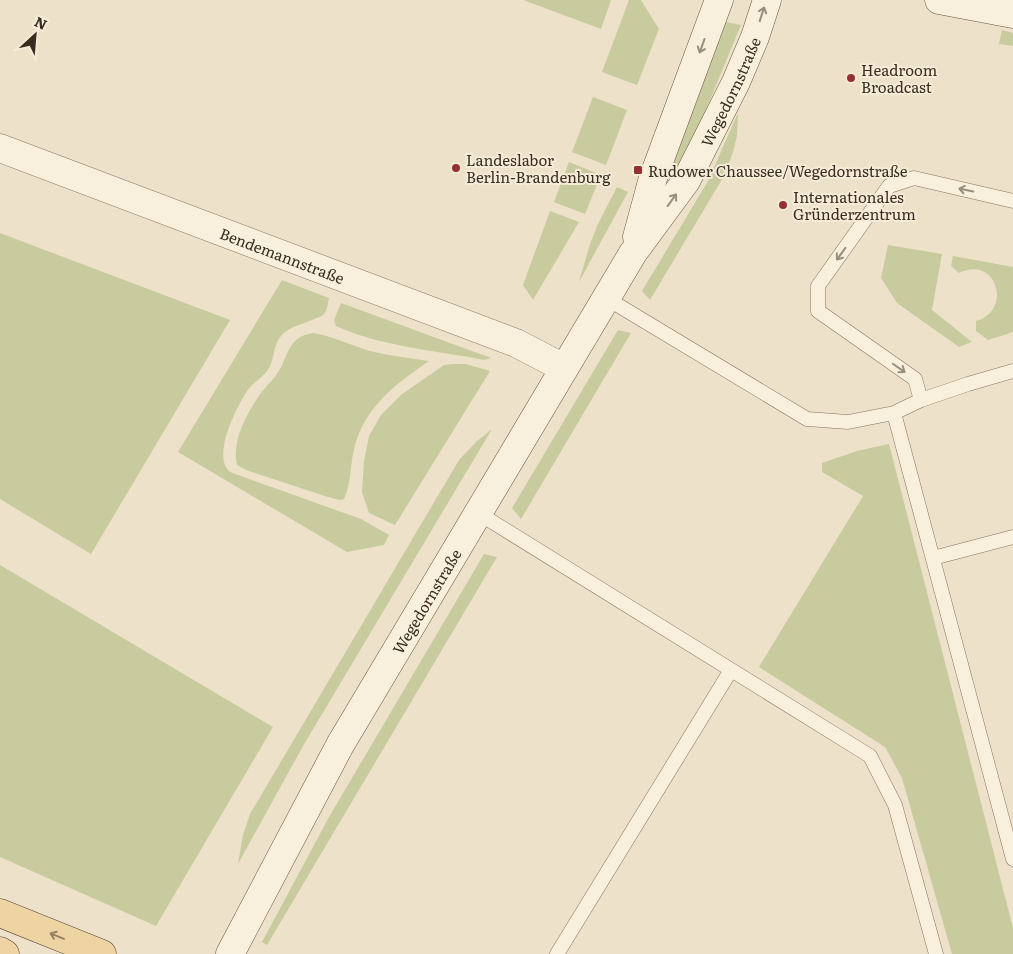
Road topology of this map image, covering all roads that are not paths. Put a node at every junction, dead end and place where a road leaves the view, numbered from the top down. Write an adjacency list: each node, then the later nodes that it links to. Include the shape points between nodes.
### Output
1 (719, 0): 7 (main road, Wegedornstraße, one-way to 7, via 653,178)
2 (767, 0): 7 (main road, Wegedornstraße, one-way to 2, via 686,181 736,82)
3 (939, 0): 4 (main road)
4 (1013, 14)
5 (0, 148): 9 (main road, Bendemannstraße, via 516,343)
6 (1013, 201): 11 (lane, one-way to 11, via 914,178 889,186 818,286 818,311 915,379)
7 (633, 253): 8 (main road, Wegedornstraße)
8 (606, 298): 9 (main road, Wegedornstraße); 12 (lane, via 807,419 848,422)
9 (564, 368): 13 (main road, Wegedornstraße)
10 (1013, 371): 11 (lane)
11 (921, 400): 12 (lane)
12 (894, 412): 15 (lane)
13 (478, 513): 16 (lane); 23 (main road, Wegedornstraße, via 340,745)
14 (1013, 537): 15 (lane)
15 (933, 558): 17 (lane)
16 (732, 670): 24 (lane); 25 (lane, via 870,756 896,806)
17 (1008, 818): 18 (lane)
18 (1013, 859)
19 (0, 912): 22 (main road, one-way to 19)
20 (0, 951): 21 (main road)
21 (5, 954)
22 (102, 954)
23 (230, 954)
24 (558, 954)
25 (936, 954)

